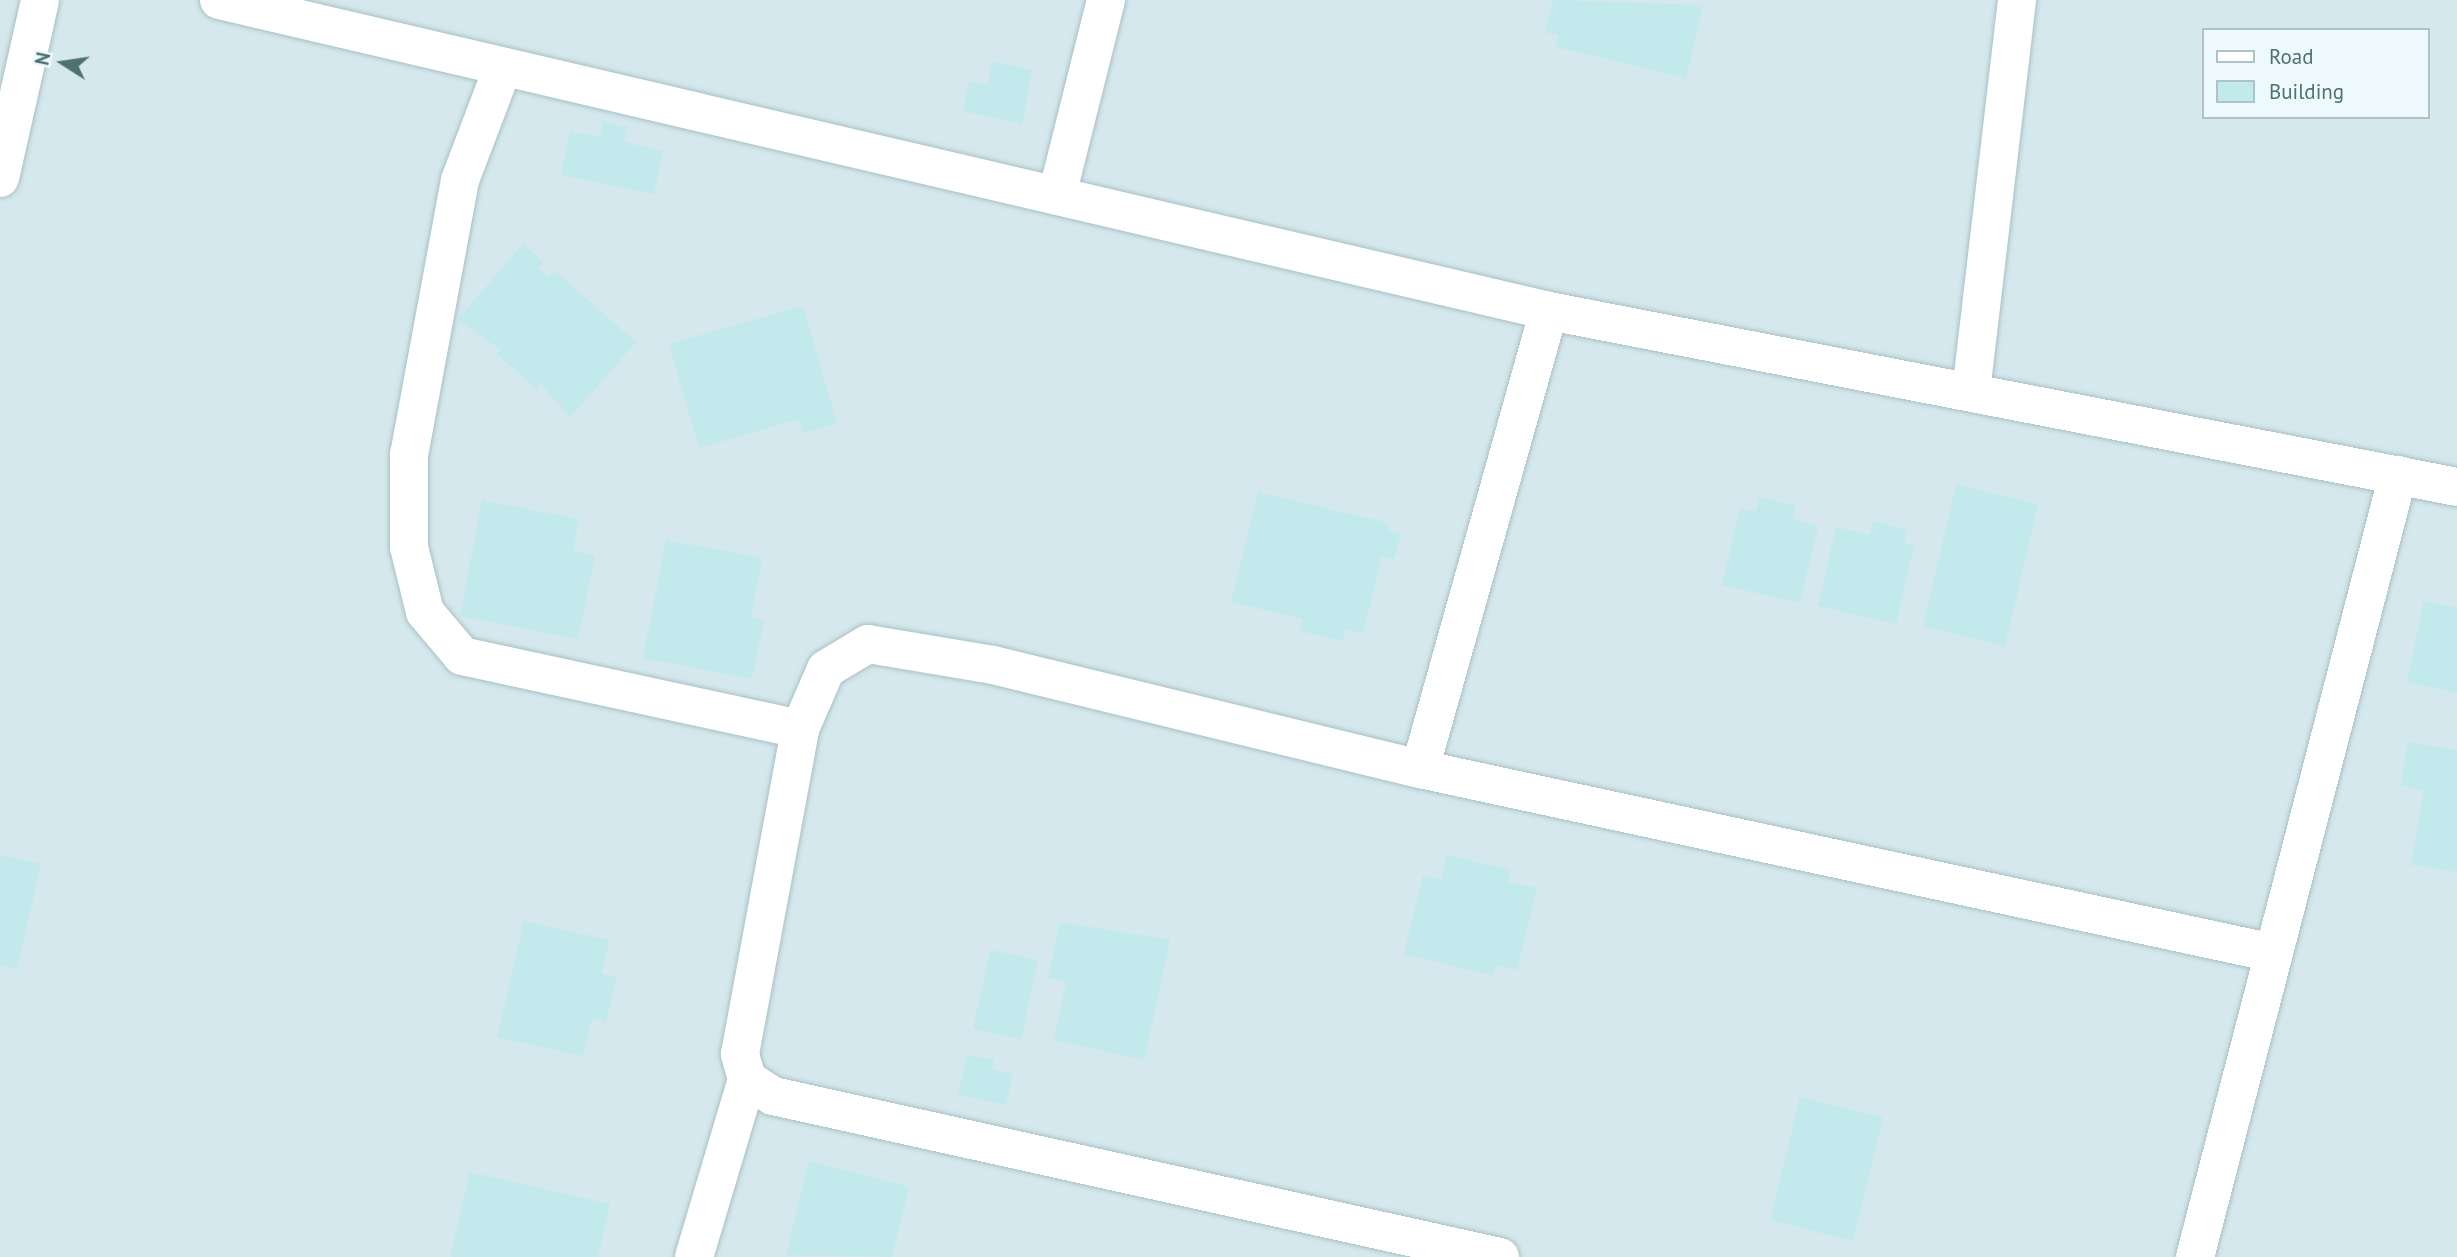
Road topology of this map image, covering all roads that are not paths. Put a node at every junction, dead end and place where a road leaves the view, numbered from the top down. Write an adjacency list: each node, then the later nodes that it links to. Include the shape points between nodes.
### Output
1 (40, 0): 6 (street)
2 (219, 0): 5 (street)
3 (1105, 0): 7 (street)
4 (2017, 0): 9 (street)
5 (503, 66): 7 (street); 12 (street, via 460,180 409,454 410,547 425,612 462,656)
6 (0, 178)
7 (1056, 195): 8 (street)
8 (1549, 310): 9 (street); 13 (street)
9 (1971, 392): 10 (street)
10 (2398, 475): 11 (street); 14 (street)
11 (2457, 487)
12 (800, 729): 13 (street, via 826,669 869,644 993,665); 15 (street, via 740,1054)
13 (1420, 769): 14 (street)
14 (2273, 953): 18 (street)
15 (747, 1079): 16 (street); 17 (street, via 773,1096)
16 (694, 1257)
17 (1500, 1257)
18 (2195, 1257)

